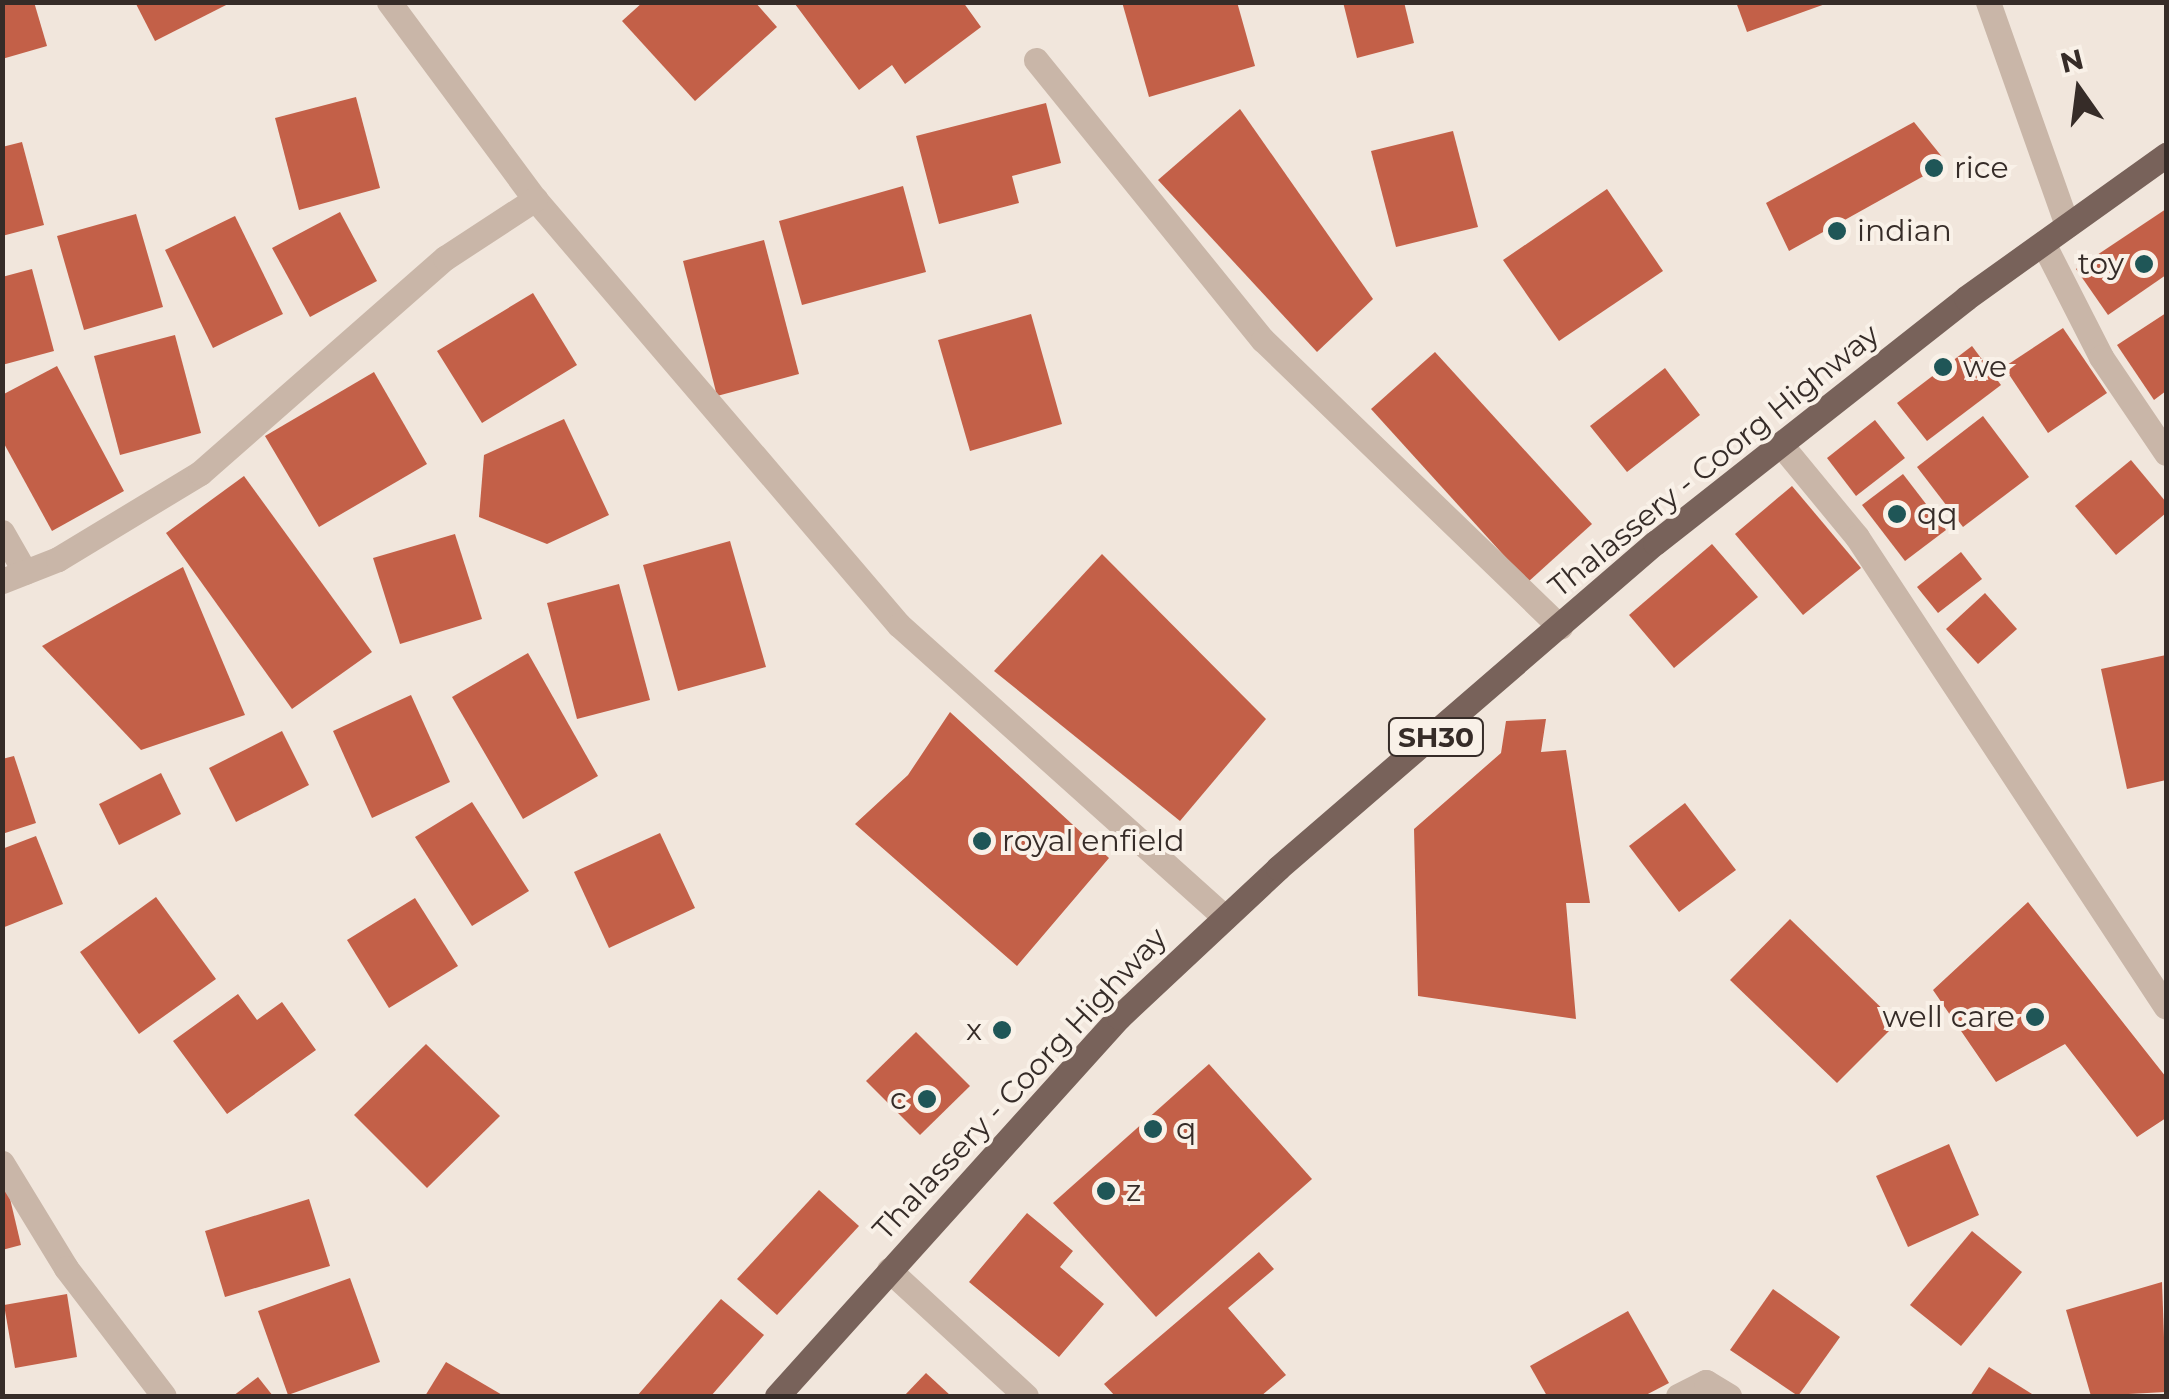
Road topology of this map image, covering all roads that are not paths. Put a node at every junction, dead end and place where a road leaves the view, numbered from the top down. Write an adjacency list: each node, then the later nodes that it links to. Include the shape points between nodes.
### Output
1 (389, 2): 5 (street)
2 (1988, 2): 6 (street)
3 (1036, 60): 12 (street, via 1262,340)
4 (2166, 155): 6 (main road, Thalassery - Coorg Highway / SH30)
5 (535, 198): 11 (street, via 446,258 200,472); 13 (street, via 899,625)
6 (2067, 226): 7 (main road, Thalassery - Coorg Highway / SH30)
7 (2044, 243): 8 (main road, Thalassery - Coorg Highway / SH30); 9 (street, via 2101,356)
8 (1782, 446): 12 (main road, Thalassery - Coorg Highway / SH30); 14 (street, via 1857,537)
9 (2166, 453)
10 (2, 532): 11 (street)
11 (14, 576)
12 (1560, 627): 13 (main road, Thalassery - Coorg Highway / SH30)
13 (1225, 917): 16 (main road, Thalassery - Coorg Highway / SH30, via 1119,1016)
14 (2166, 1006)
15 (2, 1163): 17 (street, via 66,1268)
16 (889, 1270): 18 (main road, Thalassery - Coorg Highway / SH30); 19 (street)
17 (164, 1396)
18 (776, 1396)
19 (1026, 1396)
20 (1678, 1396): 21 (street, via 1706,1382)
21 (1729, 1396)

